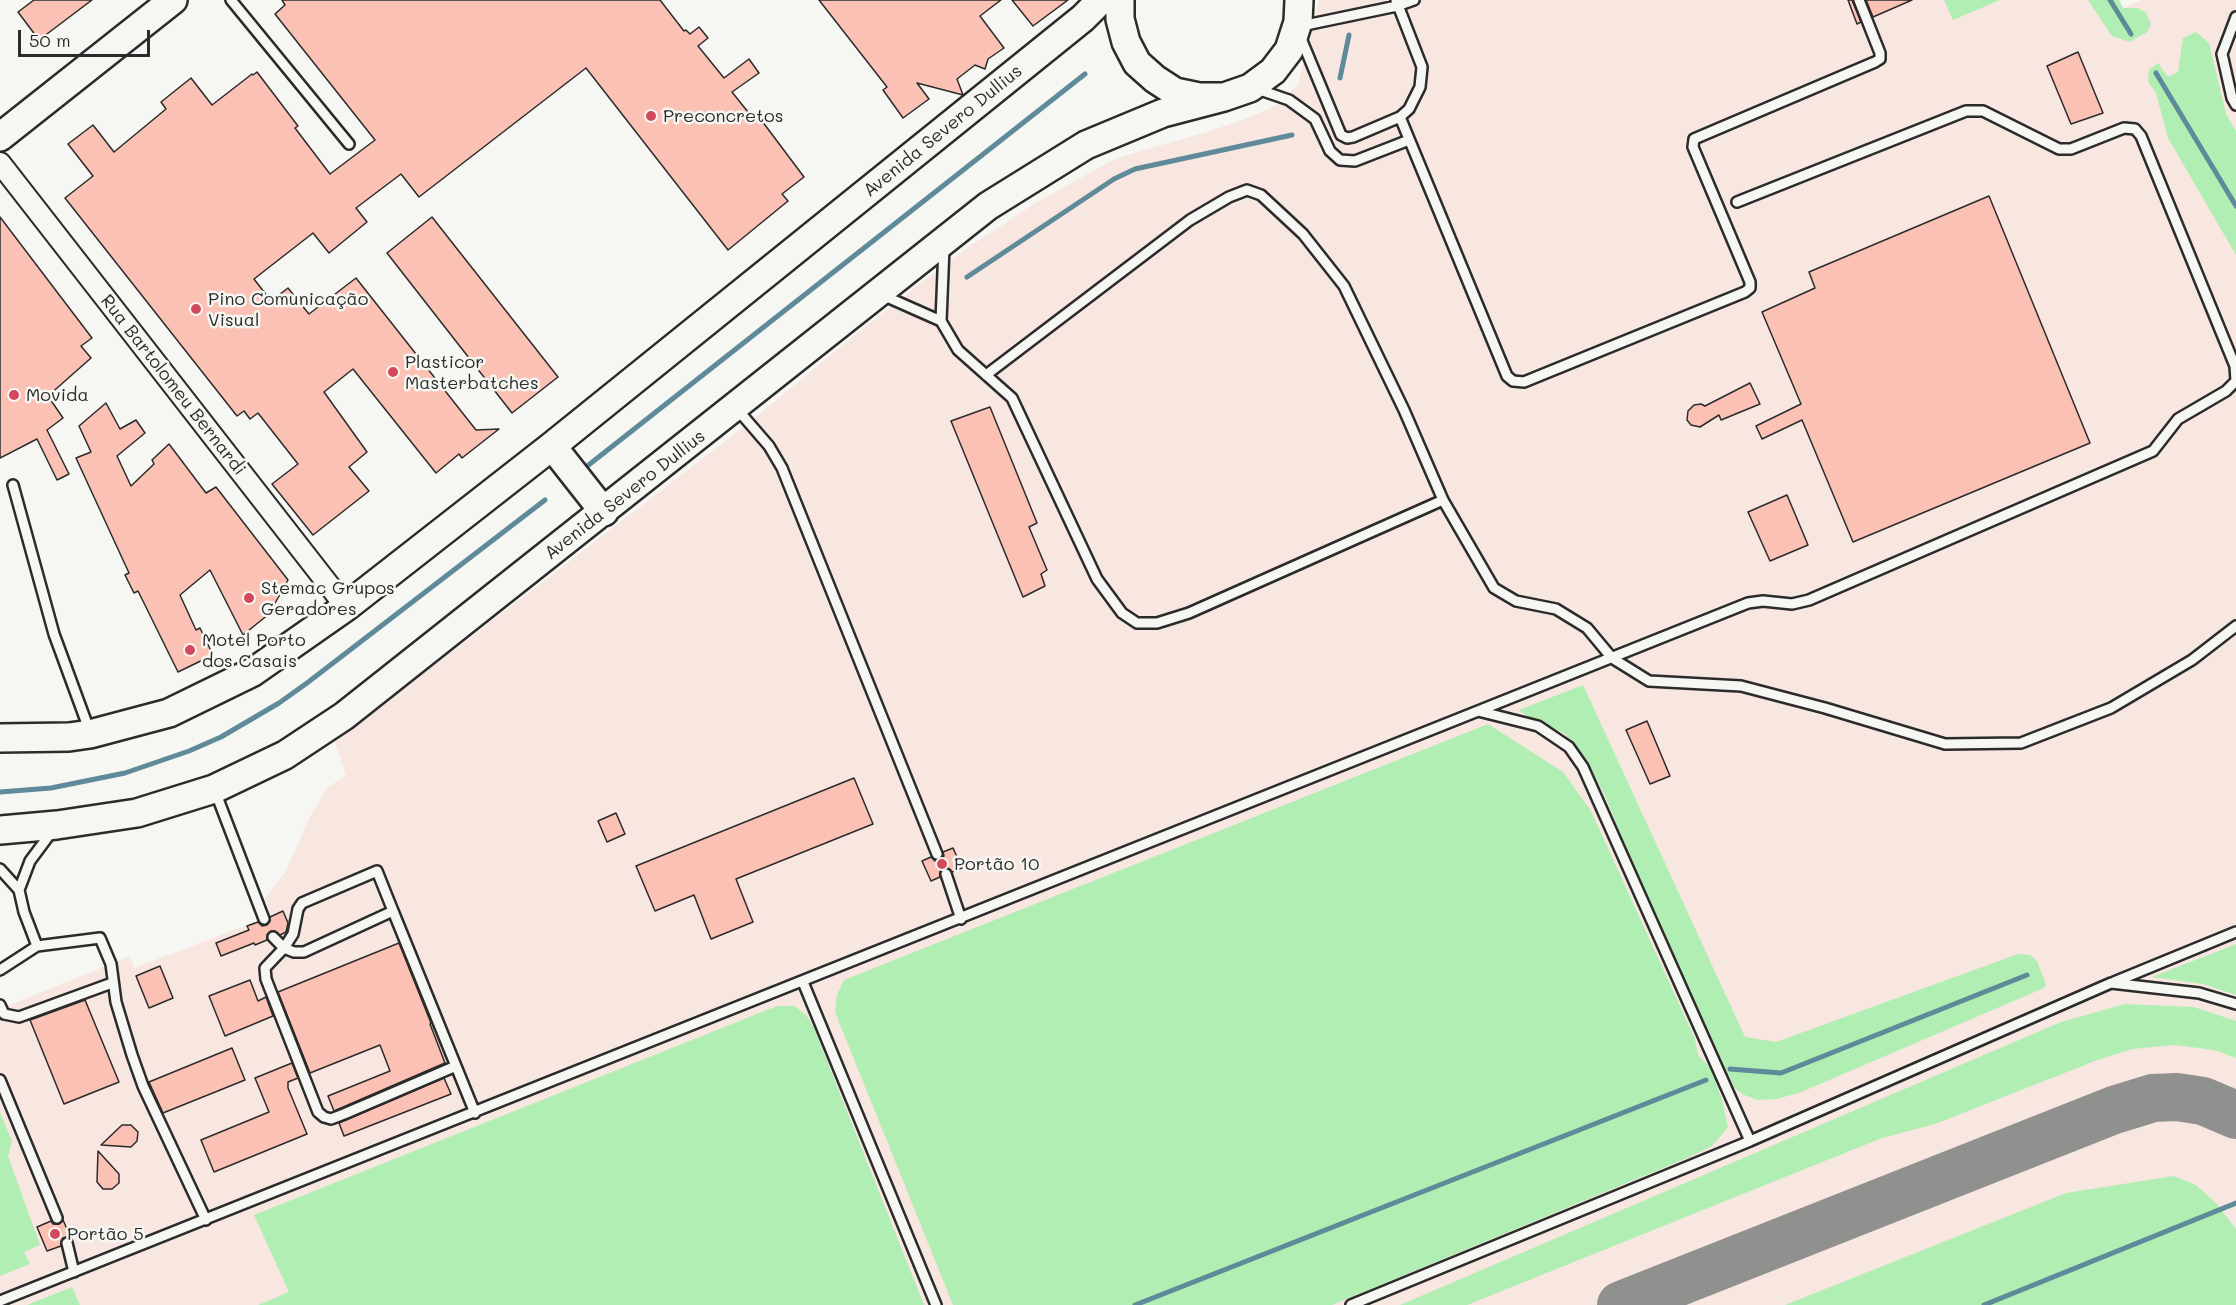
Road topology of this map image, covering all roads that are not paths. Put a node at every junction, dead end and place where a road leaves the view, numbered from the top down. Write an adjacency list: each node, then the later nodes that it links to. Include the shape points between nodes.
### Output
1 (173, 0): 14 (main road)
2 (231, 0): 16 (lane)
3 (1101, 0): 24 (main road, Avenida Severo Dullius)
4 (1120, 0): 11 (main road, via 1126,42 1137,63 1155,80 1175,92)
5 (1414, 0): 7 (lane)
6 (1859, 0): 15 (lane, via 1880,58 1694,139 1750,288 1532,379 1519,383 1507,375)
7 (1396, 3): 8 (lane); 13 (lane, via 1422,67 1416,99)
8 (1298, 13): 10 (main road, Avenida Severo Dullius, via 1289,50 1273,71); 13 (lane, via 1304,48 1341,135 1353,137)
9 (2236, 17): 12 (lane, via 2222,54)
10 (1250, 88): 11 (main road, Avenida Severo Dullius); 15 (lane, via 1275,94 1303,109 1315,119 1330,151 1340,160 1355,161)
11 (1224, 97): 19 (main road, Avenida Severo Dullius, via 1163,112 1086,145 988,206)
12 (2236, 105)
13 (1400, 117): 15 (lane)
14 (0, 137)
15 (1409, 140)
16 (349, 144)
17 (0, 163): 28 (street, Rua Bartolomeu Bernardi)
18 (1737, 202): 30 (lane, via 1966,111 1983,111 2059,148 2071,149 2124,128 2135,129 2235,366 2236,381 2178,419 2153,451 1809,600 1792,604 1748,603)
19 (945, 240): 20 (main road, Avenida Severo Dullius); 21 (lane)
20 (878, 293): 21 (lane); 23 (main road, Avenida Severo Dullius)
21 (941, 321): 22 (lane, via 958,350)
22 (986, 375): 26 (lane, via 1012,398 1097,579 1122,613 1137,623 1157,623 1189,613); 26 (lane, via 1190,220 1246,190 1262,195 1303,234 1344,286)
23 (735, 407): 27 (main road, Avenida Severo Dullius); 37 (lane, via 782,468)
24 (552, 446): 27 (main road); 28 (main road, Avenida Severo Dullius)
25 (13, 485): 32 (lane, via 54,634)
26 (1443, 501): 30 (lane, via 1494,588 1516,601 1556,609 1587,628)
27 (603, 512): 34 (main road, Avenida Severo Dullius, via 344,716 285,755)
28 (346, 607): 32 (main road, Avenida Severo Dullius, via 253,672 169,713)
29 (2236, 626): 30 (lane, via 2192,660 2111,708 2020,743 1945,744 1741,686 1649,681)
30 (1612, 658): 31 (lane)
31 (1478, 711): 43 (lane); 57 (lane, via 1538,726 1569,747 1583,768)
32 (90, 734): 33 (main road, Avenida Severo Dullius)
33 (0, 738)
34 (214, 789): 35 (main road, Avenida Severo Dullius, via 137,813); 42 (lane)
35 (57, 825): 36 (main road, Avenida Severo Dullius); 40 (lane, via 30,861)
36 (0, 830)
37 (938, 854)
38 (0, 869): 40 (lane)
39 (946, 874): 43 (lane)
40 (19, 890): 46 (lane)
41 (393, 911): 47 (lane, via 304,952); 47 (lane, via 377,871 302,903 293,934); 54 (lane)
42 (264, 919)
43 (961, 919): 49 (lane)
44 (2236, 932): 51 (lane)
45 (273, 937): 47 (lane)
46 (37, 946): 48 (lane); 50 (lane, via 100,938 111,964)
47 (284, 948): 54 (lane, via 266,968 266,979 318,1112 324,1117 331,1119 344,1114)
48 (0, 970)
49 (803, 982): 56 (lane); 63 (lane)
50 (112, 983): 53 (lane, via 19,1017 4,1014); 59 (lane, via 143,1086)
51 (2111, 983): 52 (lane, via 2199,993); 57 (lane)
52 (2236, 1004)
53 (0, 1005)
54 (456, 1066): 56 (lane)
55 (0, 1080): 58 (lane)
56 (475, 1113): 59 (lane)
57 (1750, 1141): 64 (lane)
58 (57, 1218)
59 (206, 1220): 61 (lane)
60 (67, 1243): 61 (lane)
61 (74, 1272): 62 (lane)
62 (0, 1301)
63 (936, 1305)
64 (1351, 1305)

